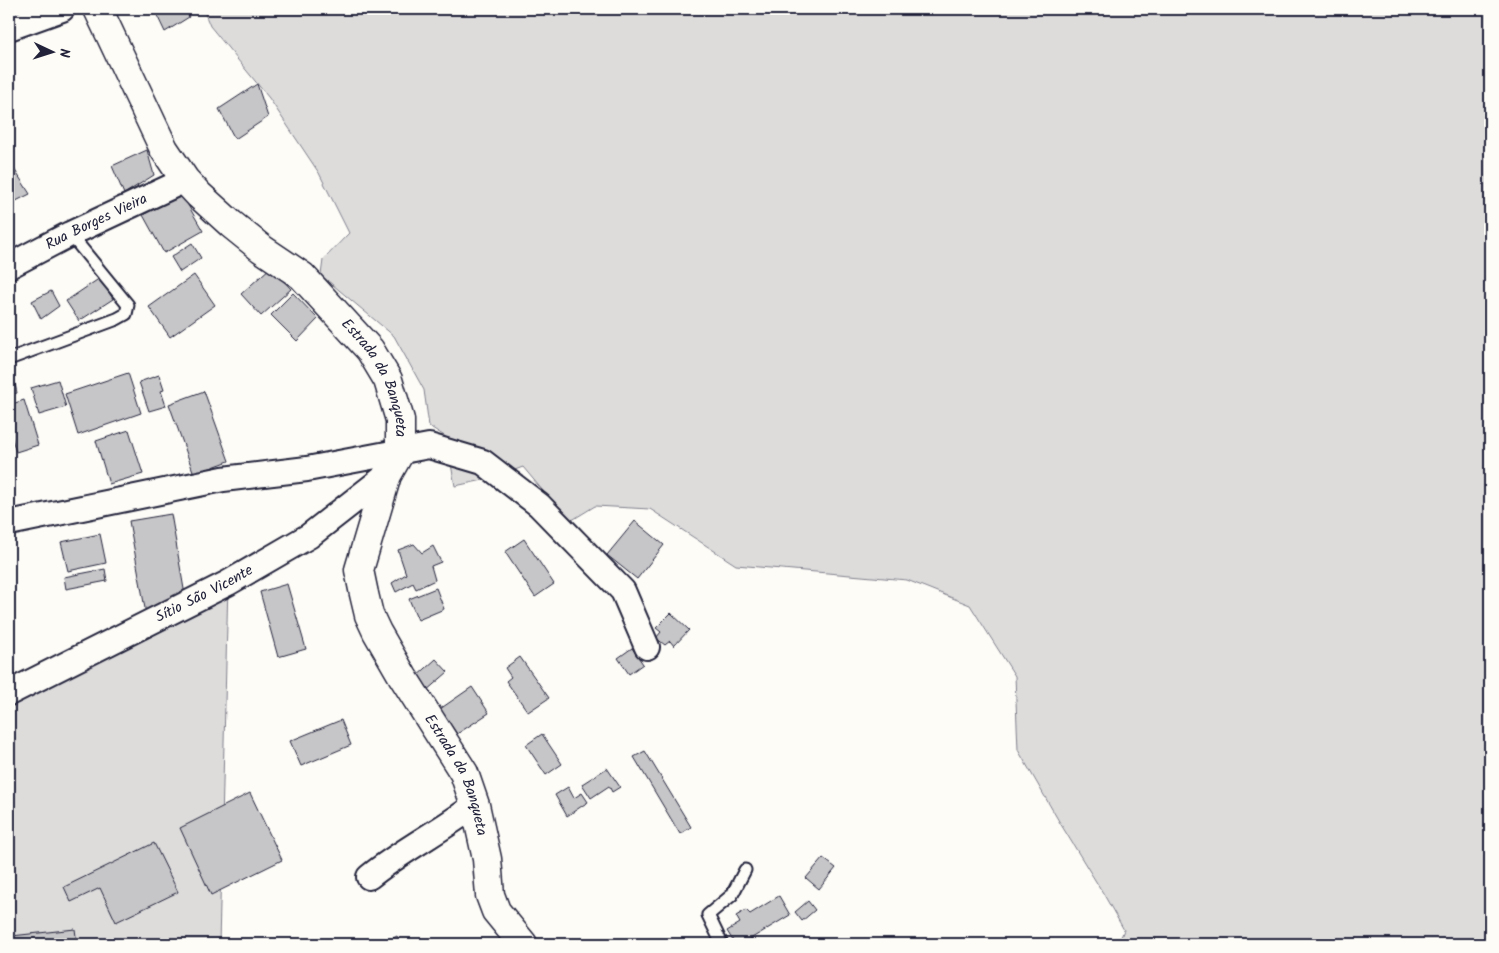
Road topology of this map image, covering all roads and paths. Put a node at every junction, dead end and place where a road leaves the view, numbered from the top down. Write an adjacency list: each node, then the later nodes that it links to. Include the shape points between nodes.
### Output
1 (62, 9): 3 (street)
2 (98, 9): 4 (street, Estrada da Banqueta, via 164,149)
3 (9, 28)
4 (185, 180): 5 (street, Rua Borges Vieira); 8 (street, Estrada da Banqueta, via 231,224 302,276 370,350 388,380 400,420)
5 (70, 234): 6 (street, Rua Borges Vieira); 7 (lane, via 128,304 126,314)
6 (9, 266)
7 (9, 359)
8 (393, 464): 9 (street, via 223,478); 10 (street, via 429,446 483,462 539,505 623,591); 11 (street, Sítio São Vicente, via 310,536 236,578); 12 (street, Estrada da Banqueta, via 359,570 369,615 403,677 464,773)
9 (9, 523)
10 (647, 648)
11 (9, 693)
12 (475, 805): 14 (street); 15 (street, Estrada da Banqueta, via 487,859 490,895 496,911)
13 (745, 870): 16 (lane, via 732,895 708,915)
14 (368, 877)
15 (523, 944)
16 (722, 944)

